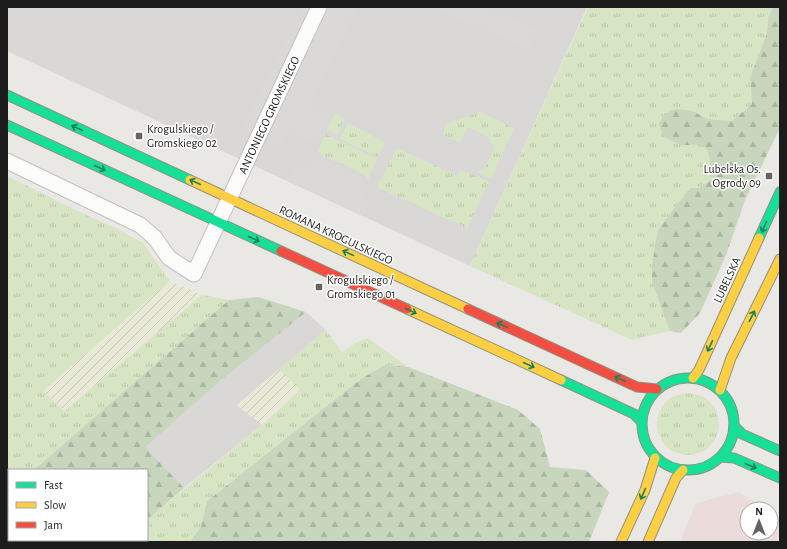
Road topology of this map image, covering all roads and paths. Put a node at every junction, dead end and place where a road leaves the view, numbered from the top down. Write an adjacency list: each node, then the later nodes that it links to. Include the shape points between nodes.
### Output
1 (319, 7): 6 (street, ANTONIEGO GROMSKIEGO)
2 (7, 96): 6 (main road, ROMANA KROGULSKIEGO, one-way to 2)
3 (7, 125): 7 (main road, one-way to 7)
4 (7, 161): 7 (street, ANTONIEGO GROMSKIEGO, via 140,225 156,238 169,258 194,274)
5 (780, 192): 9 (main road, LUBELSKA, one-way to 9, via 699,370)
6 (230, 199): 7 (street, ANTONIEGO GROMSKIEGO); 10 (main road, ROMANA KROGULSKIEGO, one-way to 6, via 637,387)
7 (219, 223): 12 (main road, one-way to 12, via 620,407)
8 (780, 259): 11 (main road, one-way to 8, via 727,366)
9 (693, 378): 10 (main road, via 676,379); 11 (main road)
10 (657, 389): 12 (main road, via 645,406)
11 (720, 390): 13 (main road, via 732,409)
12 (641, 421): 16 (main road, via 645,442)
13 (734, 426): 14 (main road, via 742,434); 15 (main road, via 730,443)
14 (780, 451)
15 (721, 457): 17 (main road, via 708,466); 18 (main road, one-way to 18, via 734,458)
16 (655, 458): 17 (main road, via 666,465); 19 (main road, one-way to 19, via 646,486)
17 (683, 470): 20 (main road, via 676,478)
18 (780, 478)
19 (621, 542)
20 (648, 542)

